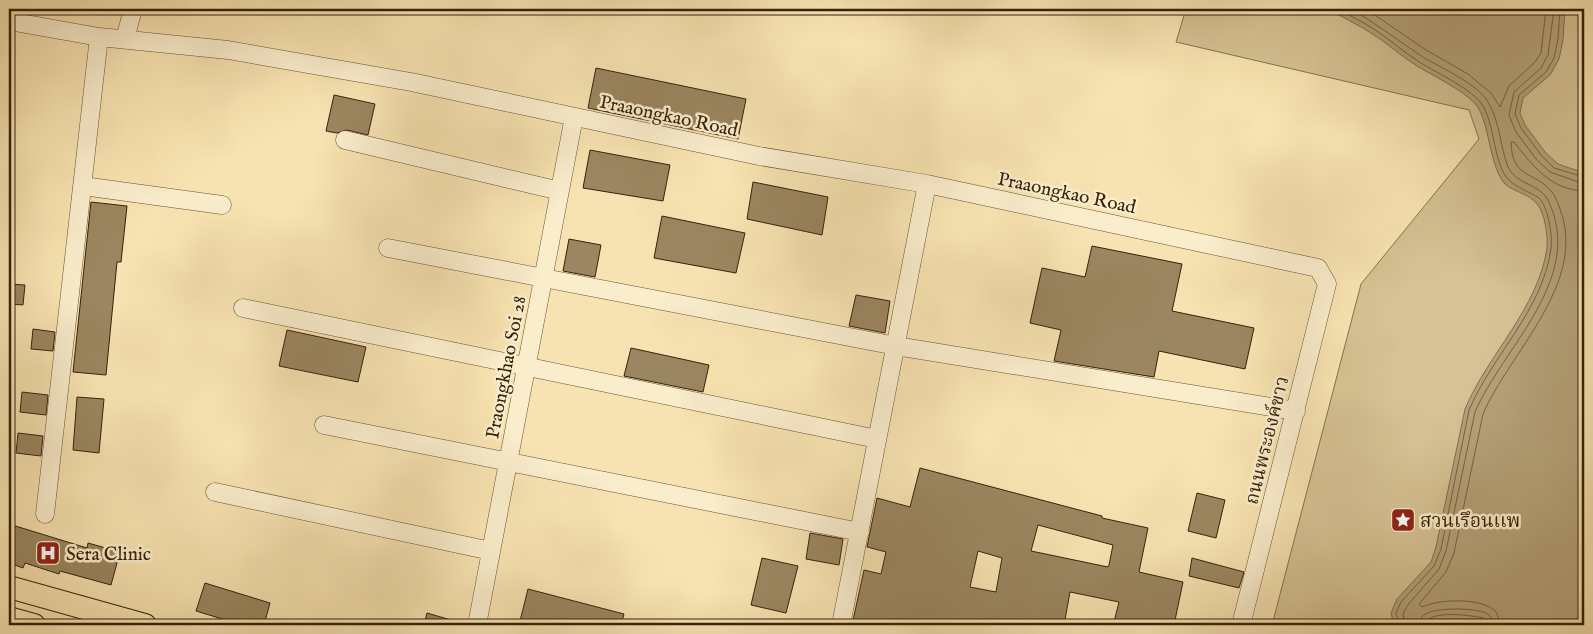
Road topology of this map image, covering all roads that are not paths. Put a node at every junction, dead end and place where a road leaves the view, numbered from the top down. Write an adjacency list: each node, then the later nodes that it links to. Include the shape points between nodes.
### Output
1 (133, 9): 4 (street)
2 (9, 21): 3 (street, Praaongkao Road)
3 (99, 36): 4 (street, Praaongkao Road); 8 (street)
4 (125, 39): 5 (street, Praaongkao Road, via 238,51)
5 (574, 116): 7 (street, Praaongkao Road, via 759,156); 9 (street, Praongkhao Soi 28)
6 (345, 140): 9 (street)
7 (927, 184): 14 (street); 16 (street, Praaongkao Road, via 1318,268 1327,284)
8 (83, 186): 10 (street); 21 (street)
9 (560, 190): 12 (street, Praongkhao Soi 28)
10 (222, 205)
11 (388, 248): 12 (street)
12 (543, 278): 14 (street); 15 (street, Praongkhao Soi 28)
13 (243, 308): 15 (street)
14 (896, 346): 16 (street); 18 (street)
15 (526, 366): 18 (street); 19 (street, Praongkhao Soi 28)
16 (1296, 411): 30 (street, ถนนพระองค์ขาว)
17 (324, 425): 19 (street)
18 (878, 440): 22 (street)
19 (508, 462): 22 (street); 23 (street, Praongkhao Soi 28)
20 (214, 492): 23 (street)
21 (45, 514)
22 (860, 532): 29 (street)
23 (491, 550): 28 (street, Praongkhao Soi 28)
24 (9, 587): 27 (main road)
25 (9, 618): 26 (main road)
26 (34, 625)
27 (145, 625)
28 (477, 625)
29 (842, 625)
30 (1241, 625)

